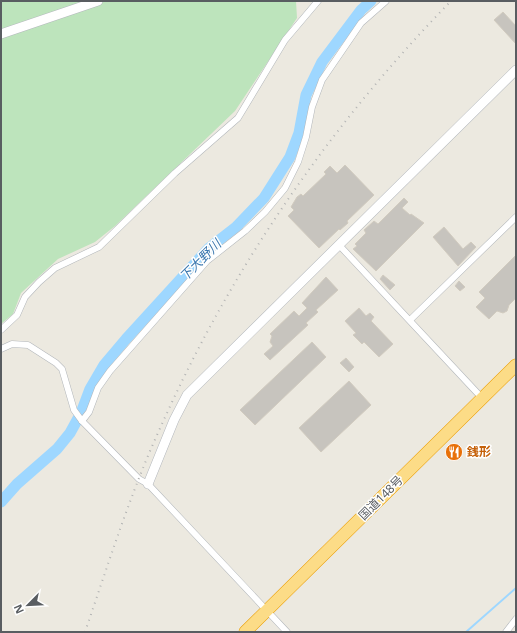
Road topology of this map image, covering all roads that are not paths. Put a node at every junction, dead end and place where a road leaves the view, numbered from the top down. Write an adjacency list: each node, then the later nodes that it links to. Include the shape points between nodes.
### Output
1 (98, 1): 4 (street)
2 (318, 1): 9 (street, via 285,40 238,118 99,247 55,268 38,282 24,297 17,315)
3 (386, 1): 13 (street, via 361,23 322,80 313,102 298,162 285,188 245,231 207,261 110,371 98,388 89,412)
4 (1, 34)
5 (516, 70): 7 (street)
6 (516, 217): 8 (street)
7 (339, 245): 8 (street); 14 (street, via 187,395)
8 (410, 320): 12 (street)
9 (1, 330)
10 (1, 349): 13 (street, via 12,344 28,345 56,362 62,369 74,410)
11 (516, 365): 12 (highway, 国道148号)
12 (482, 398): 15 (highway, 国道148号)
13 (82, 421): 14 (street, via 139,479)
14 (148, 484): 15 (street)
15 (267, 611): 17 (highway, 国道148号); 18 (street)
16 (516, 620): 19 (street)
17 (245, 632)
18 (287, 632)
19 (506, 632)

